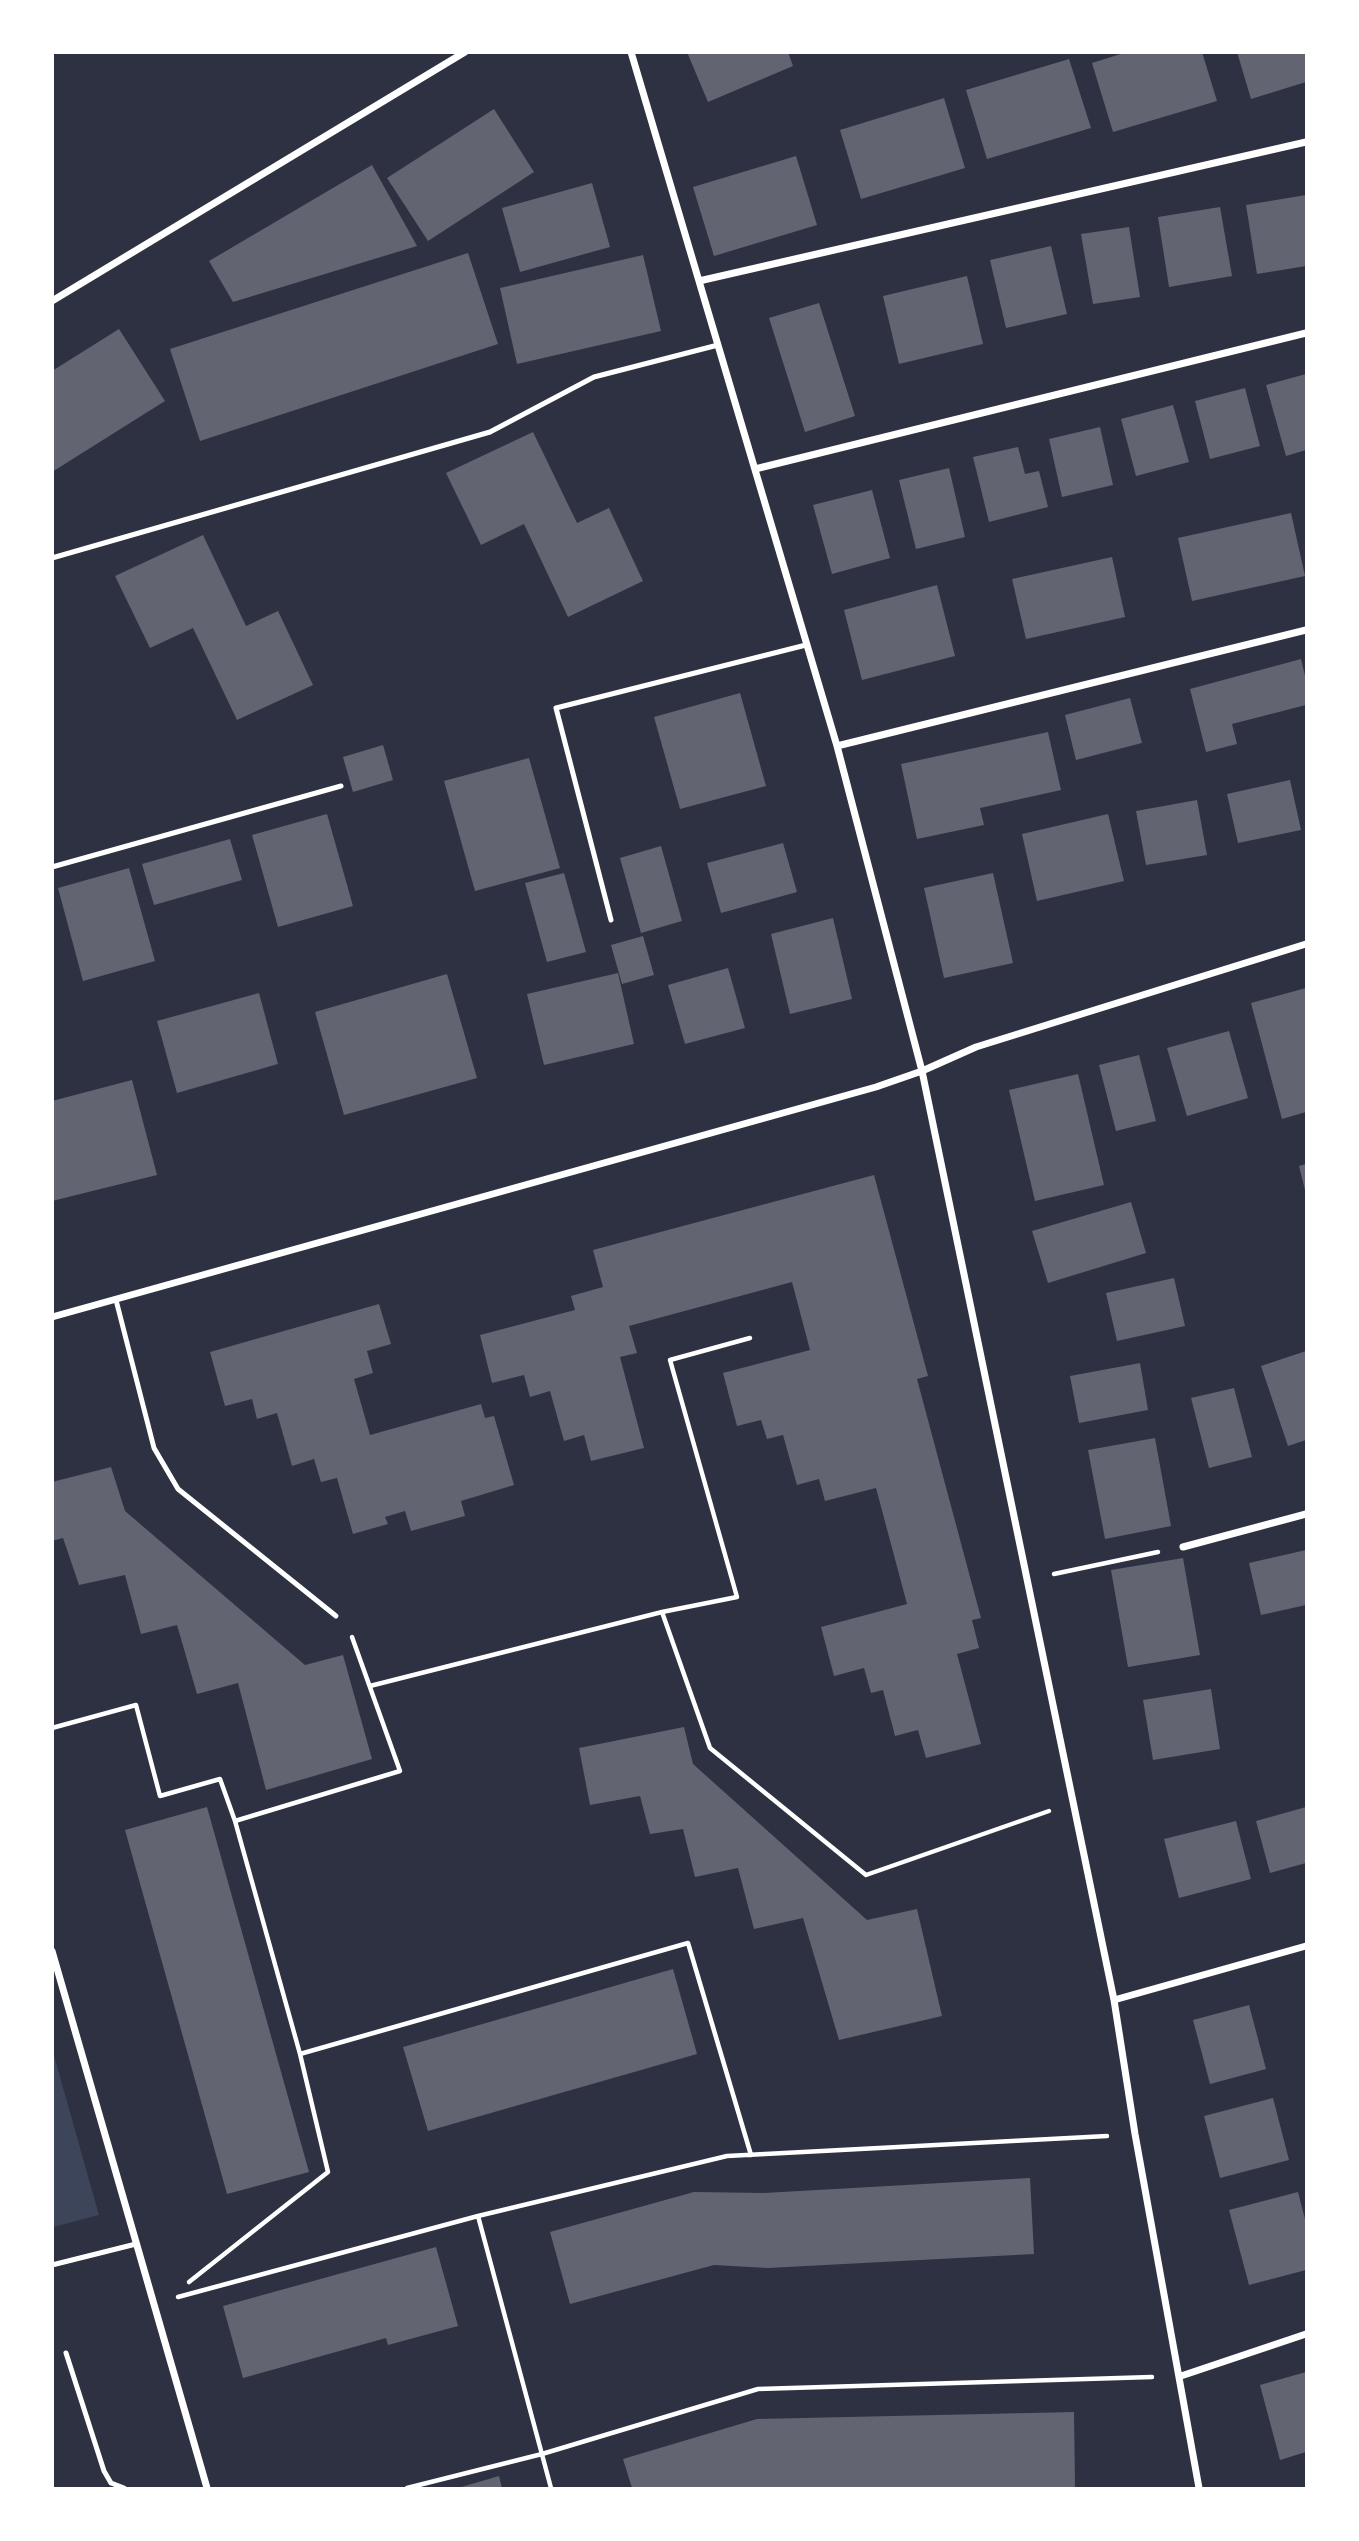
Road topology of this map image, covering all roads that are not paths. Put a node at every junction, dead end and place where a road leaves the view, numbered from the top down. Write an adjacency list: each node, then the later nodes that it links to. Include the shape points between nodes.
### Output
1 (465, 52): 5 (street)
2 (631, 52): 4 (street)
3 (1307, 142): 4 (street)
4 (699, 281): 7 (street)
5 (52, 301)
6 (1307, 333): 8 (street)
7 (718, 345): 8 (street); 9 (lane, via 594,377 490,432)
8 (755, 470): 11 (street)
9 (52, 558)
10 (1307, 630): 12 (street)
11 (806, 645): 12 (street); 15 (lane, via 556,708)
12 (836, 746): 17 (street)
13 (341, 786): 14 (lane)
14 (52, 867)
15 (611, 920)
16 (1307, 944): 17 (street, via 976,1047)
17 (922, 1071): 18 (street); 25 (street)
18 (116, 1300): 19 (street); 22 (lane, via 154,1448 178,1489)
19 (52, 1317)
20 (1307, 1514): 21 (street)
21 (1183, 1547)
22 (336, 1616)
23 (1307, 1946): 25 (street)
24 (52, 1951): 26 (street)
25 (1114, 2000): 30 (street)
26 (136, 2244): 27 (lane); 32 (street)
27 (52, 2264)
28 (1307, 2334): 30 (street)
29 (66, 2353): 31 (lane, via 104,2471 111,2483)
30 (1181, 2376): 33 (street)
31 (124, 2488)
32 (207, 2488)
33 (1199, 2488)

